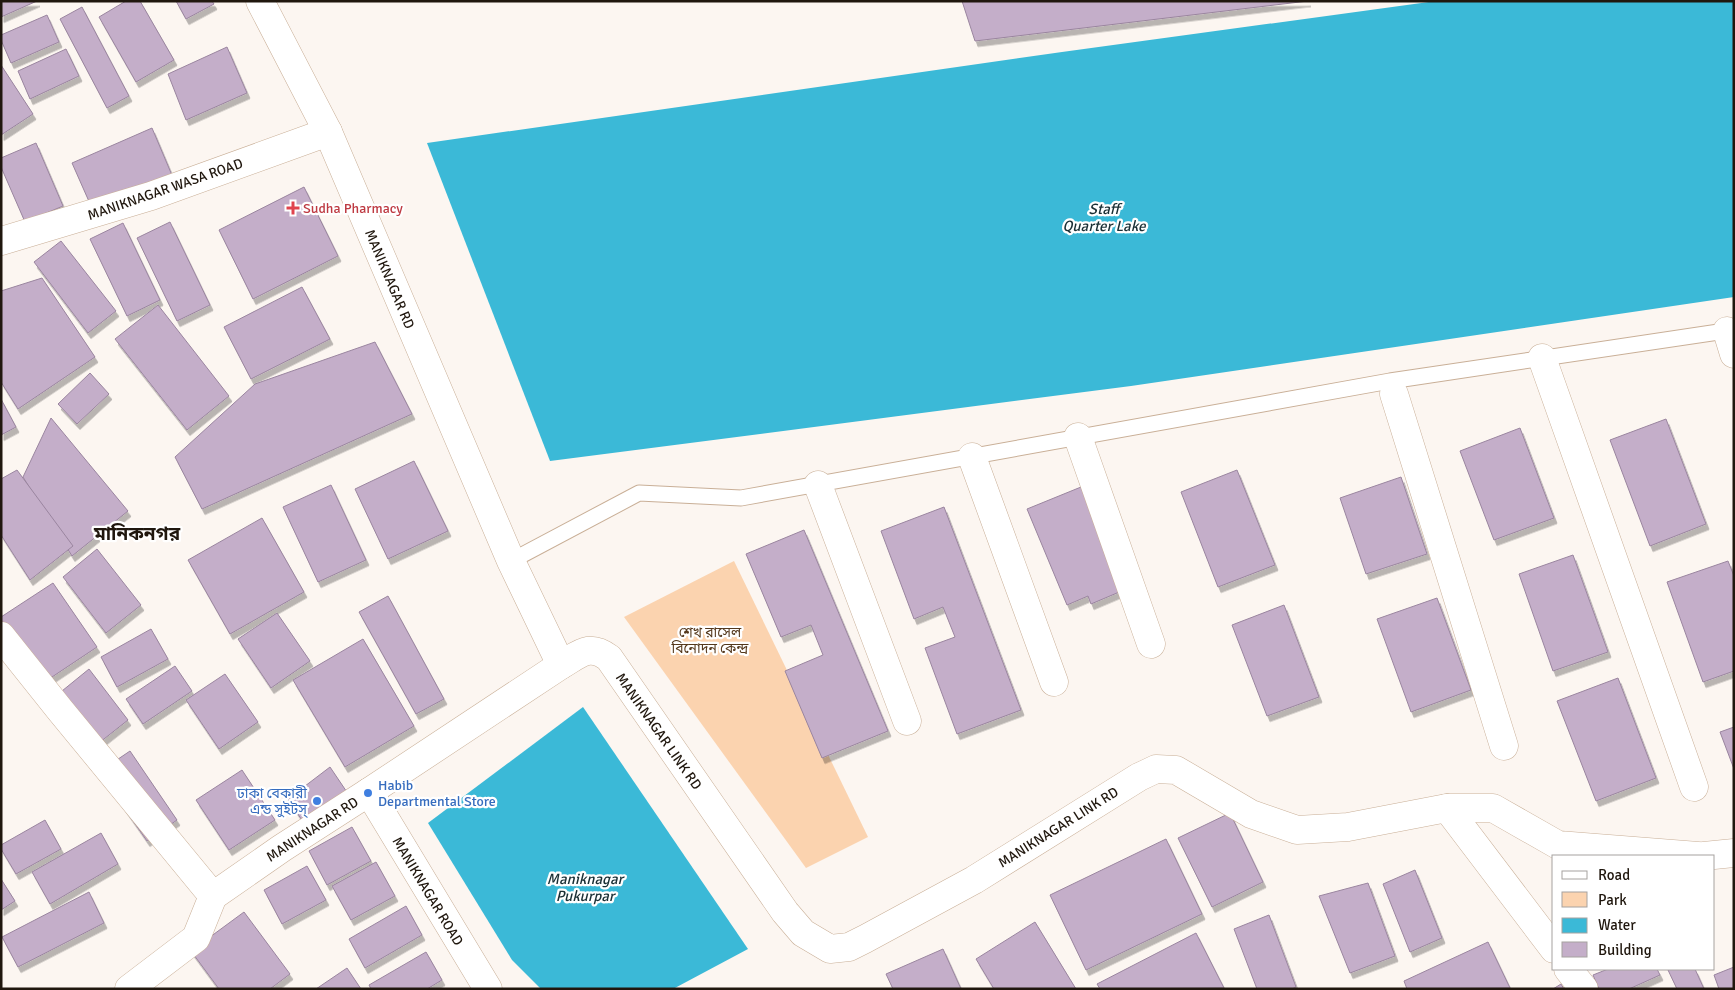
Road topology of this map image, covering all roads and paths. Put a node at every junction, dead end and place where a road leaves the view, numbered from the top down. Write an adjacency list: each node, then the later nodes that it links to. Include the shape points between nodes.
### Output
1 (260, 1): 2 (street, MANIKNAGAR RD)
2 (328, 132): 3 (street, MANIKNAGAR WASA ROAD, via 151,196); 10 (street, MANIKNAGAR RD)
3 (1, 241)
4 (1731, 338): 5 (lane)
5 (1542, 358): 7 (lane, via 1390,381); 17 (street)
6 (1394, 394): 16 (street)
7 (1078, 437): 8 (lane); 12 (street)
8 (972, 457): 9 (lane); 14 (street)
9 (818, 484): 10 (lane, via 742,498 639,493); 15 (street)
10 (511, 561): 13 (street, MANIKNAGAR RD)
11 (1, 636): 23 (street)
12 (1151, 644)
13 (561, 664): 18 (street, MANIKNAGAR RD); 19 (street, MANIKNAGAR LINK RD, via 590,649 609,658 785,912 803,933 830,950 849,947 866,939 966,884 1139,777 1156,770 1176,770 1251,814 1298,830 1348,827)
14 (1054, 682)
15 (907, 721)
16 (1504, 746)
17 (1694, 787)
18 (369, 792): 23 (street, MANIKNAGAR RD); 27 (street, MANIKNAGAR ROAD)
19 (1447, 808): 21 (street, MANIKNAGAR LINK RD, via 1493,808 1558,844); 24 (street)
20 (1734, 853): 22 (street)
21 (1686, 855)
22 (1714, 855)
23 (213, 896): 26 (street, via 196,938)
24 (1552, 946)
25 (1569, 970): 28 (street)
26 (129, 989)
27 (488, 989)
28 (1584, 989)

